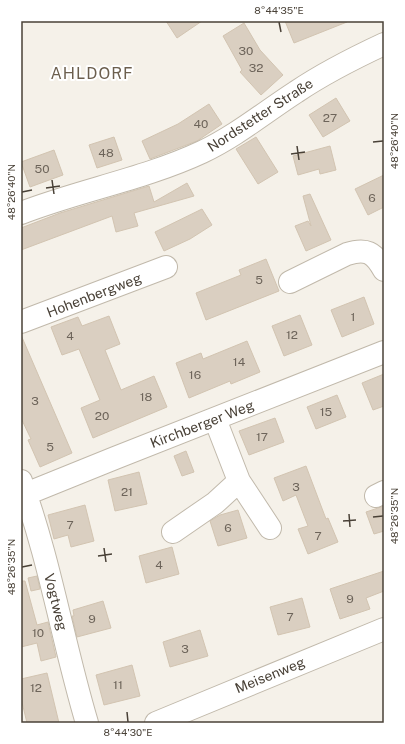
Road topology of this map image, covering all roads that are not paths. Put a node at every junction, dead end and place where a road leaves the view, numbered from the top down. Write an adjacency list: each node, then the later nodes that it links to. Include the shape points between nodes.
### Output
1 (383, 47): 2 (street, Nordstetter Straße, via 317,78 234,134 202,152 159,169)
2 (21, 213)
3 (166, 267): 6 (street, Hohenbergweg)
4 (384, 270): 5 (street, via 370,252 356,251)
5 (290, 282)
6 (21, 322)
7 (384, 352): 8 (street, Kirchberger Weg)
8 (215, 420): 9 (street); 10 (street, Kirchberger Weg)
9 (239, 481): 11 (street); 12 (street, via 215,503)
10 (23, 491): 14 (street, Vogtweg, via 45,556)
11 (270, 528)
12 (173, 532)
13 (384, 629): 15 (street, Meisenweg)
14 (87, 723)
15 (156, 723)

